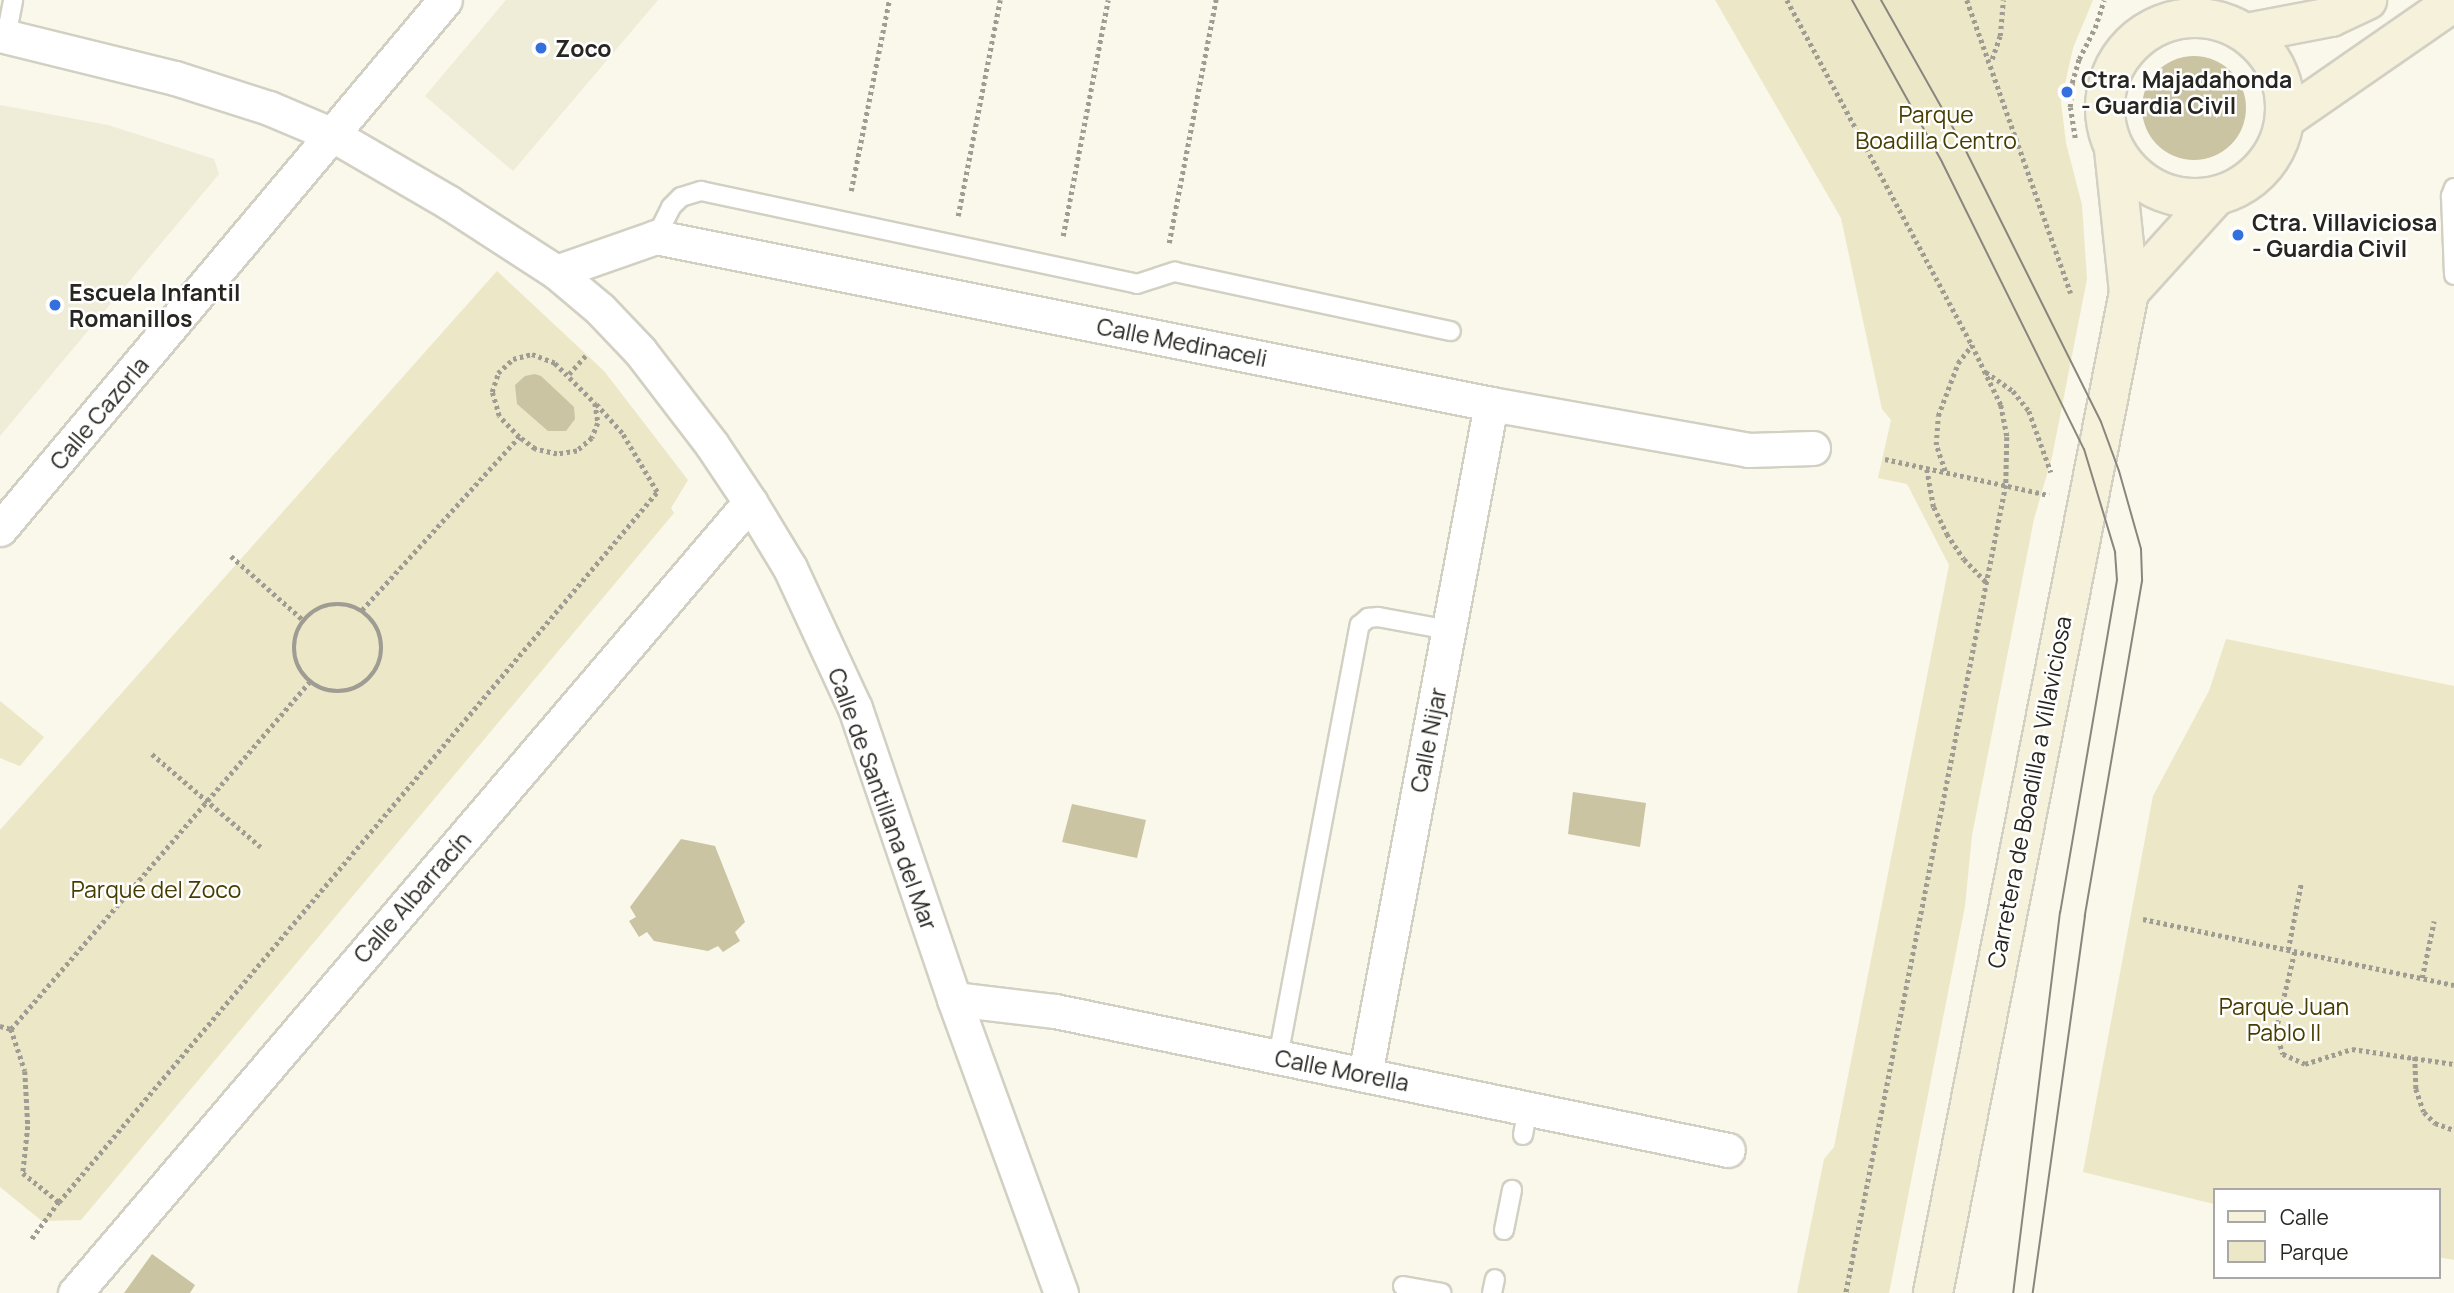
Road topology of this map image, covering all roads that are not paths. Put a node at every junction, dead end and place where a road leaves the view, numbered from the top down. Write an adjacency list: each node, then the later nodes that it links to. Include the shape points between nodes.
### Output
1 (13, 0): 8 (lane)
2 (445, 0): 10 (street, Calle Cazorla)
3 (2367, 0): 7 (street, via 2331,17)
4 (2454, 2): 9 (street)
5 (2206, 10): 6 (street, via 2162,24); 7 (street)
6 (2140, 18): 11 (street, via 2104,94 2104,120)
7 (2247, 33): 9 (street, via 2270,57 2279,76)
8 (3, 36): 10 (street, Calle de Santillana del Mar, via 175,78 270,108)
9 (2285, 119): 13 (street, via 2275,151 2261,170)
10 (333, 135): 15 (street, Calle de Santillana del Mar); 22 (street, Calle Cazorla)
11 (2114, 150): 13 (street, via 2134,176 2161,193 2193,199); 17 (street, Carretera de Boadilla a Villaviciosa)
12 (2454, 188): 16 (lane)
13 (2215, 197): 17 (street, Carretera de Boadilla a Villaviciosa)
14 (656, 237): 15 (street); 18 (lane, via 671,207 681,197 701,191 1138,284 1175,272); 19 (street, Calle Medinaceli)
15 (556, 272): 21 (street, Calle de Santillana del Mar, via 640,351)
16 (2454, 275)
17 (2129, 292): 34 (street, Carretera de Boadilla a Villaviciosa)
18 (1451, 331)
19 (1491, 404): 20 (street, Calle Medinaceli, via 1748,450); 23 (street, Calle Nijar)
20 (1813, 448)
21 (750, 502): 24 (street, Calle de Santillana del Mar, via 790,568 855,708); 31 (street, Calle Albarracín)
22 (0, 529)
23 (1449, 631): 25 (lane, via 1378,617 1360,625); 26 (street, Calle Nijar)
24 (954, 999): 25 (street, Calle Morella, via 1055,1011); 32 (street, Calle de Santillana del Mar)
25 (1278, 1057): 26 (street, Calle Morella)
26 (1365, 1075): 27 (street, Calle Morella, via 1525,1120)
27 (1728, 1150)
28 (1512, 1190): 29 (lane)
29 (1504, 1230)
30 (1403, 1286): 33 (lane)
31 (75, 1293)
32 (1061, 1293)
33 (1441, 1293)
34 (1933, 1293)

